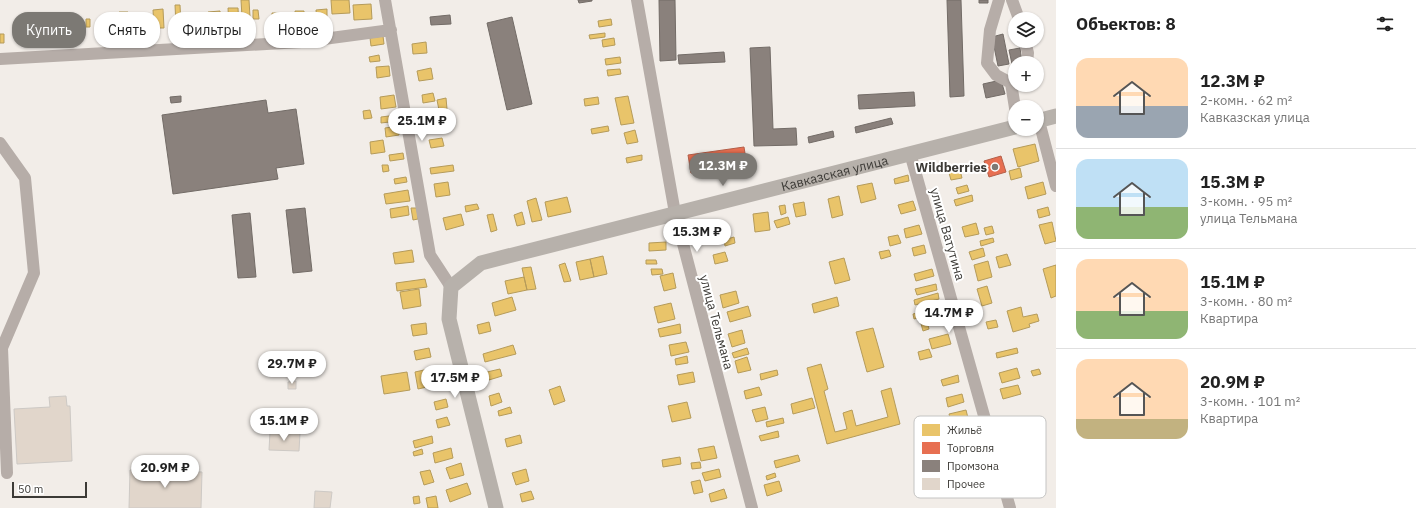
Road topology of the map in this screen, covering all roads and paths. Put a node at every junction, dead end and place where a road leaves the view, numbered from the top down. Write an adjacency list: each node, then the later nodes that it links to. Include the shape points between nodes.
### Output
1 (386, 0): 6 (street)
2 (638, 0): 16 (street, улица Тельмана)
3 (999, 0): 8 (street, via 990,30 987,63 996,75)
4 (1012, 0): 5 (street)
5 (1016, 12)
6 (391, 30): 7 (street, via 301,42); 17 (street, via 430,255)
7 (0, 59)
8 (1008, 80)
9 (1056, 116): 10 (main road)
10 (1044, 119)
11 (1008, 129): 14 (main road, Кавказская улица)
12 (1042, 136): 15 (street)
13 (0, 143): 19 (street, via 25,178 34,273 2,348)
14 (910, 153): 16 (main road, Кавказская улица); 18 (street, улица Ватутина)
15 (1056, 186)
16 (675, 213): 17 (main road, Кавказская улица, via 480,263); 22 (street, улица Тельмана)
17 (451, 287): 21 (main road, via 449,319)
18 (984, 416)
19 (7, 473)
20 (1007, 498): 23 (street, улица Ватутина)
21 (496, 508)
22 (752, 508)
23 (1010, 508)

